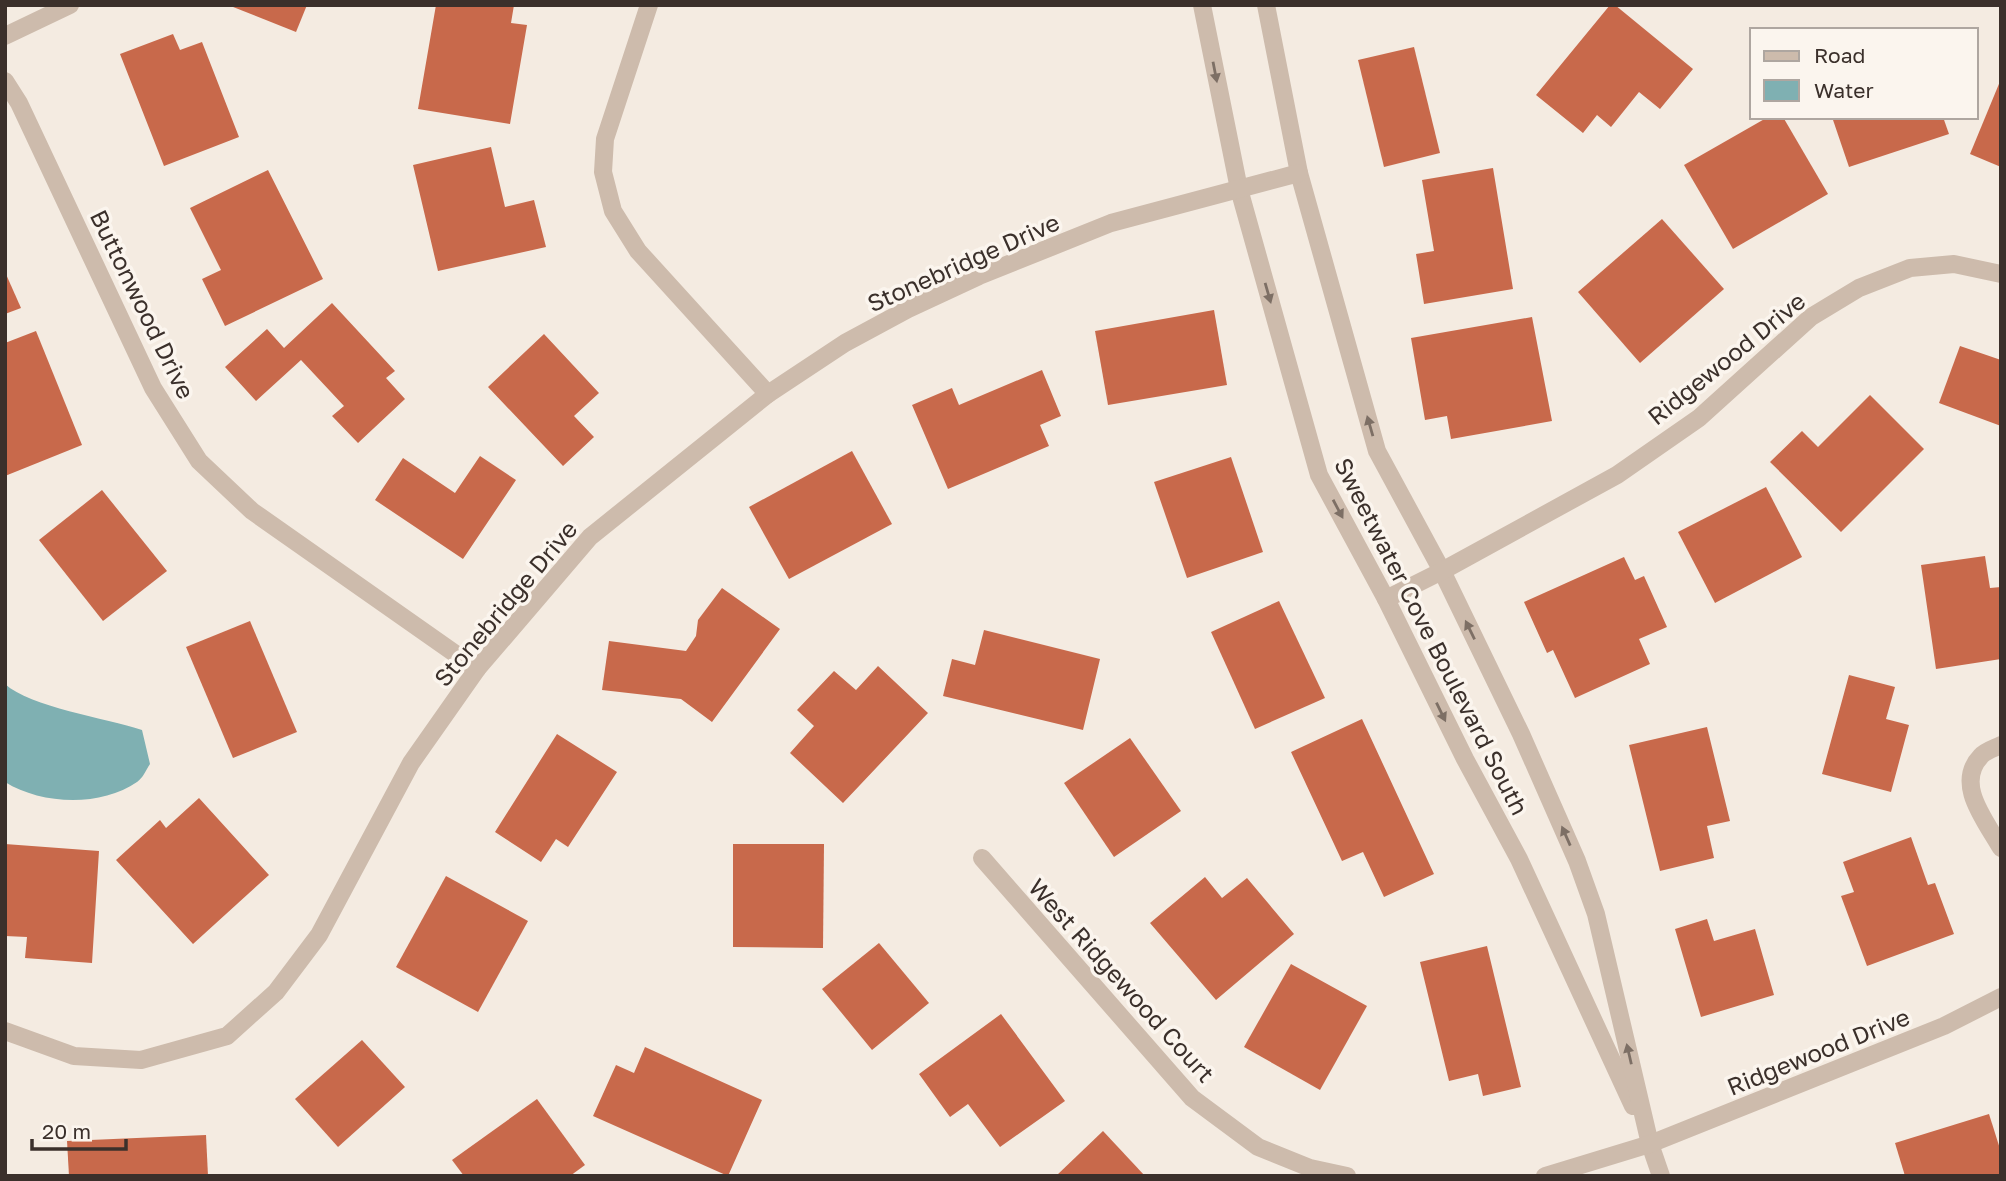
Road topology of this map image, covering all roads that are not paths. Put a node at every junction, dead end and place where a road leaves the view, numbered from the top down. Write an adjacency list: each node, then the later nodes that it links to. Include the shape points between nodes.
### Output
1 (70, 5): 5 (street)
2 (649, 5): 10 (street, via 606,139 603,172 613,211 638,251)
3 (1202, 5): 8 (street, Sweetwater Cove Boulevard South, one-way to 8)
4 (1266, 5): 7 (street, Sweetwater Cove Boulevard South)
5 (5, 36)
6 (5, 81): 13 (street, Buttonwood Drive, via 153,388 199,461 252,511)
7 (1299, 173): 8 (street, Stonebridge Drive); 11 (street, Sweetwater Cove Boulevard South, one-way to 7, via 1377,451)
8 (1239, 189): 10 (street, Stonebridge Drive, via 1111,223 979,276 845,344); 12 (street, Sweetwater Cove Boulevard South, one-way to 12, via 1319,475)
9 (2001, 274): 11 (street, Ridgewood Drive, via 1954,264 1910,268 1859,288 1811,317 1699,418 1616,475)
10 (768, 394): 13 (street, Stonebridge Drive, via 590,537)
11 (1441, 571): 12 (street, Ridgewood Drive); 19 (street, Sweetwater Cove Boulevard South, one-way to 11, via 1596,914 1577,860)
12 (1386, 599): 19 (street, Sweetwater Cove Boulevard South, one-way to 19, via 1551,926)
13 (477, 669): 18 (street, Stonebridge Drive, via 411,763 318,935 276,992 227,1036 141,1059 74,1056)
14 (2001, 745): 15 (street, via 1981,755 1969,776 1972,795)
15 (2001, 848)
16 (982, 858): 20 (street, West Ridgewood Court, via 1192,1098 1258,1147 1310,1168)
17 (2001, 997): 19 (street, Ridgewood Drive, via 1944,1026)
18 (5, 1031)
19 (1650, 1144): 21 (street); 22 (street, Sweetwater Cove Boulevard South)
20 (1347, 1176)
21 (1545, 1176)
22 (1661, 1176)

